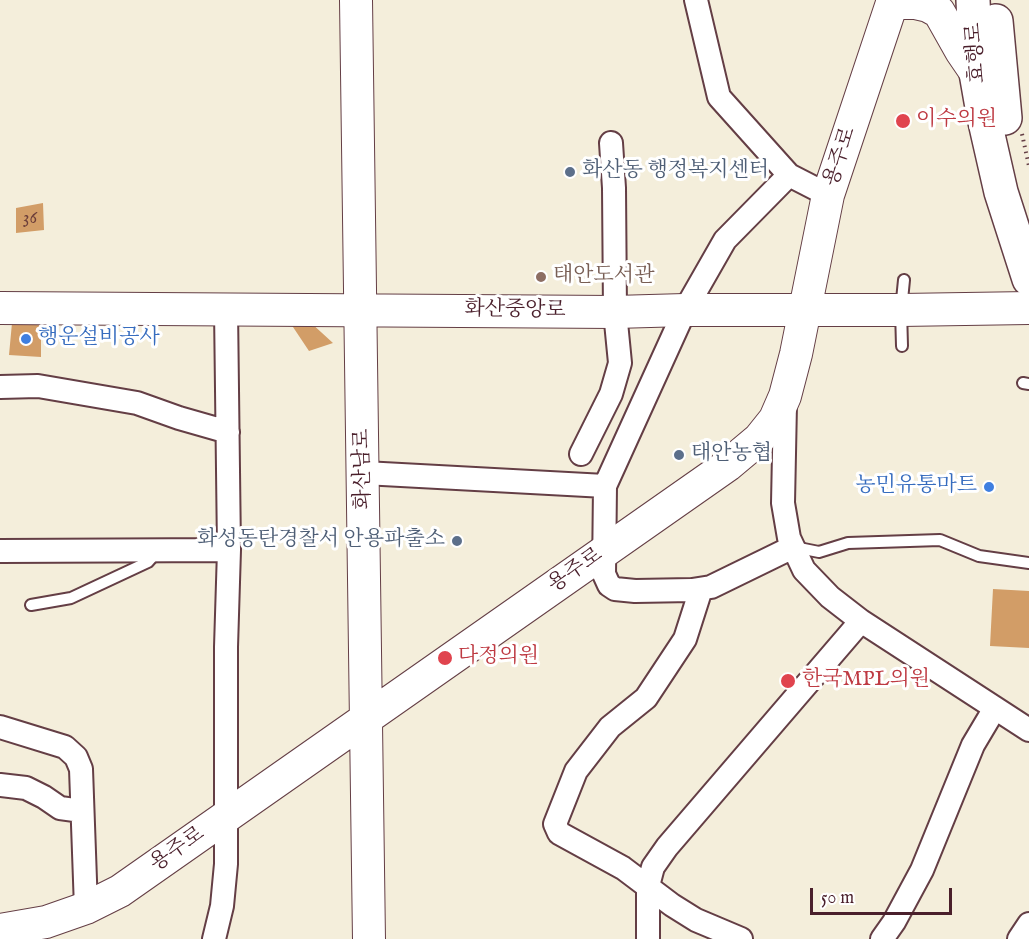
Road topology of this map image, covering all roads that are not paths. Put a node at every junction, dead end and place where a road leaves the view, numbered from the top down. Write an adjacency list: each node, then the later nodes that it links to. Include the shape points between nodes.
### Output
1 (356, 0): 16 (street, 화산남로)
2 (696, 0): 8 (street, via 719,96)
3 (974, 0): 6 (main road, 효행로)
4 (995, 0): 10 (main road, 효행로, via 1004,115)
5 (893, 1): 6 (street, 용주로, via 921,4 939,12); 9 (street, 용주로)
6 (976, 73): 11 (main road, 효행로, via 1001,192)
7 (611, 143): 19 (street)
8 (789, 175): 9 (street); 17 (street, via 725,240)
9 (828, 195): 18 (street, 용주로)
10 (1029, 210)
11 (1029, 279)
12 (903, 295): 14 (street, 화산중앙로); 18 (street, 화산중앙로); 20 (lane)
13 (0, 308): 15 (street, 화산중앙로)
14 (1029, 308)
15 (226, 309): 16 (street, 화산중앙로); 23 (street)
16 (361, 309): 19 (street, 화산중앙로); 25 (street, 화산남로)
17 (685, 310): 18 (street, 화산중앙로); 19 (street, 화산중앙로); 26 (street)
18 (806, 310): 22 (street, 용주로)
19 (615, 312): 24 (street, via 620,363 612,394)
20 (902, 346)
21 (0, 387): 23 (street, via 38,386 137,402)
22 (785, 396): 27 (street, via 783,502); 31 (street, 용주로, via 775,419 759,439)
23 (228, 432): 29 (street)
24 (581, 454)
25 (364, 473): 26 (street); 37 (street, 화산남로)
26 (605, 486): 31 (street)
27 (793, 547): 32 (lane, via 819,552 848,543 939,540 979,556); 33 (street); 35 (street, via 804,570)
28 (160, 550): 29 (street); 30 (street); 34 (lane, via 148,562 71,598)
29 (229, 550): 42 (street)
30 (0, 551)
31 (604, 552): 33 (street, via 604,574 615,589); 37 (street, 용주로)
32 (1029, 563)
33 (701, 589): 43 (street, via 681,646 646,698 610,727 576,771 555,824 559,833)
34 (31, 605)
35 (861, 621): 36 (street); 43 (street, via 667,847 653,867)
36 (995, 708): 39 (street); 51 (street, via 973,745 922,870)
37 (367, 718): 42 (street, 용주로); 48 (street, 화산남로)
38 (0, 727): 41 (street, via 65,747 76,757 81,769)
39 (1029, 730)
40 (0, 785): 41 (street, via 26,788 60,808)
41 (82, 811): 44 (street)
42 (225, 817): 44 (street, 용주로, via 120,891); 47 (street, via 226,864)
43 (648, 886): 49 (street); 50 (street, via 696,920)
44 (86, 908): 46 (street, 용주로, via 46,922)
45 (1029, 924): 52 (street)
46 (0, 930)
47 (214, 939)
48 (369, 939)
49 (648, 939)
50 (741, 939)
51 (882, 939)
52 (1019, 939)

